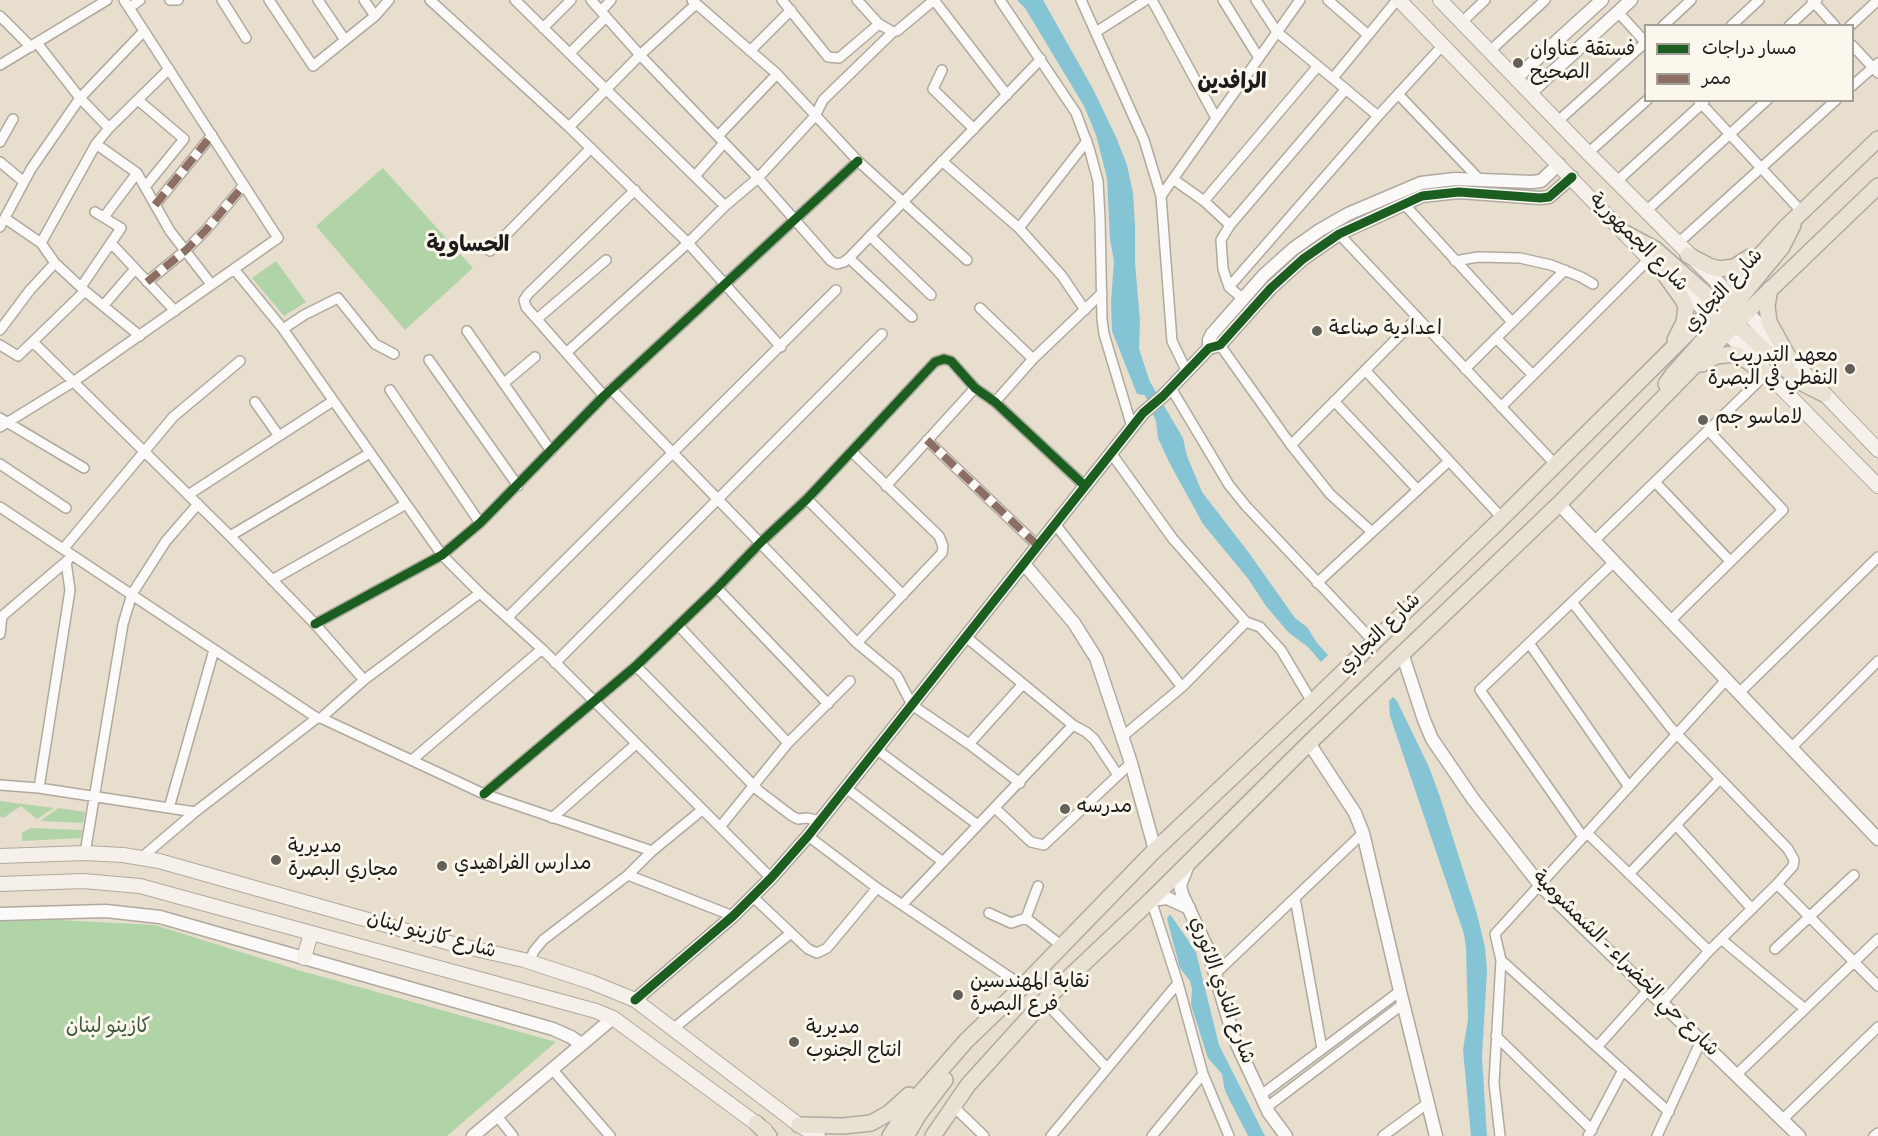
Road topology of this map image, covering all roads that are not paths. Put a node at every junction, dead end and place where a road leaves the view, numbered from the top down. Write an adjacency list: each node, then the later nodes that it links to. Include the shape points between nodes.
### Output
1 (107, 0): 60 (street)
2 (140, 0): 37 (street)
3 (170, 0): 4 (street)
4 (178, 0)
5 (222, 0): 56 (street)
6 (269, 0): 57 (street, via 313,66)
7 (318, 0): 57 (street)
8 (364, 0): 42 (street)
9 (389, 0): 42 (street)
10 (430, 0): 94 (street)
11 (515, 0): 50 (street)
12 (571, 0): 50 (street)
13 (591, 0): 40 (street)
14 (611, 0): 40 (street)
15 (782, 0): 38 (street)
16 (857, 0): 44 (street)
17 (934, 0): 52 (street); 82 (street)
18 (1000, 0): 68 (street)
19 (1081, 0): 53 (street)
20 (1146, 0): 53 (street)
21 (1152, 0): 91 (street)
22 (1223, 0): 67 (street)
23 (1256, 0): 54 (street)
24 (1300, 0): 54 (street)
25 (1328, 0): 55 (street)
26 (1398, 0): 55 (street); 61 (main road, شارع الجمهورية)
27 (1440, 0): 43 (main road, شارع الجمهورية)
28 (1485, 0): 43 (street)
29 (1545, 0): 64 (street)
30 (1602, 0): 76 (street)
31 (1631, 0): 39 (street)
32 (1691, 0): 45 (street)
33 (1759, 0): 46 (street)
34 (1878, 0): 49 (street)
35 (1814, 1): 47 (street); 48 (street)
36 (694, 2): 63 (street); 66 (street)
37 (127, 4): 51 (street)
38 (791, 10): 44 (street, via 828,57 839,58); 63 (street)
39 (1618, 12): 58 (street); 80 (street)
40 (603, 14): 65 (street); 66 (street)
41 (0, 16): 60 (street)
42 (375, 16): 57 (street)
43 (1462, 22): 64 (main road, شارع الجمهورية)
44 (879, 24): 52 (street)
45 (1665, 24)
46 (1733, 24)
47 (1791, 24)
48 (1833, 24)
49 (1852, 24)
50 (543, 28): 65 (street)
51 (144, 31): 72 (street); 83 (street)
52 (893, 32): 89 (street, via 823,100)
53 (1096, 32): 124 (street, via 1144,140)
54 (1277, 32): 67 (street); 70 (street)
55 (1367, 34): 75 (street)
56 (246, 38)
57 (345, 40)
58 (1644, 41)
59 (1644, 43): 93 (street)
60 (34, 45): 69 (street); 83 (street)
61 (1443, 45): 81 (street); 109 (main road, شارع الجمهورية)
62 (1854, 47): 71 (street)
63 (750, 51): 74 (street)
64 (1490, 51): 76 (main road, شارع الجمهورية)
65 (570, 53): 78 (street)
66 (640, 56): 78 (street); 99 (street)
67 (1259, 58): 91 (street)
68 (1041, 59): 82 (street); 101 (street, via 1076,113)
69 (0, 65)
70 (1318, 66): 75 (street); 126 (street)
71 (1876, 68): 77 (street)
72 (169, 69): 84 (street); 97 (street)
73 (942, 70): 96 (street, via 933,88)
74 (777, 74): 89 (street); 99 (street)
75 (1333, 78): 79 (street)
76 (1516, 78): 80 (main road, شارع الجمهورية)
77 (1854, 84)
78 (606, 88): 94 (street); 112 (street)
79 (1346, 89): 90 (street); 137 (street)
80 (1530, 93): 93 (main road, شارع الجمهورية)
81 (1398, 94): 90 (street); 116 (street)
82 (1006, 95): 96 (street)
83 (80, 98): 95 (street); 119 (street)
84 (138, 100): 95 (street); 122 (street, via 184,139)
85 (1645, 102): 105 (street)
86 (1702, 102): 98 (street); 118 (street)
87 (1765, 102): 98 (street)
88 (1834, 102): 110 (street)
89 (815, 116): 106 (street); 114 (street)
90 (1378, 116): 163 (street)
91 (1216, 118): 115 (street)
92 (13, 119): 102 (street)
93 (1558, 121): 105 (main road, شارع الجمهورية)
94 (569, 127): 104 (street)
95 (109, 128): 103 (street)
96 (974, 129): 107 (street)
97 (212, 135): 120 (street); 129 (street)
98 (1730, 135): 110 (street); 132 (street)
99 (721, 139): 112 (street); 114 (street)
100 (1878, 139): 133 (main road, شارع التجاري)
101 (1087, 141): 138 (street); 167 (street, via 1098,181)
102 (0, 142)
103 (96, 144): 111 (street); 143 (street)
104 (591, 148): 123 (street); 148 (street)
105 (1588, 153): 118 (main road, شارع الجمهورية)
106 (858, 161): 127 (street); 135 (street)
107 (942, 161): 127 (street); 138 (street)
108 (0, 162): 119 (street)
109 (1559, 164): 113 (main road, شارع الجمهورية); 117 (street, via 1541,181)
110 (1761, 169): 133 (street); 147 (street)
111 (137, 173): 122 (street); 134 (street)
112 (694, 176): 130 (street)
113 (1572, 177): 125 (street, via 1549,196); 139 (main road, شارع الجمهورية)
114 (758, 178): 130 (street); 135 (street)
115 (1173, 179): 124 (street); 126 (street)
116 (1479, 179): 117 (street); 169 (street, via 1421,183 1348,214 1293,249)
117 (1509, 181): 125 (street)
118 (1616, 182): 132 (main road, شارع الجمهورية)
119 (24, 183): 136 (street)
120 (244, 185): 146 (street); 155 (street, via 278,238)
121 (1878, 186): 165 (main road, شارع التجاري)
122 (145, 187): 129 (street)
123 (635, 190): 145 (street); 177 (street, via 528,294 524,300 526,307)
124 (1161, 196): 199 (street, via 1172,341)
125 (1509, 196): 128 (street, via 1439,193)
126 (1204, 201): 137 (street)
127 (902, 202): 142 (street); 152 (street)
128 (1404, 204): 140 (street); 153 (street)
129 (155, 205): 146 (street)
130 (725, 206): 145 (street)
131 (95, 212): 134 (street)
132 (1645, 212): 147 (main road, شارع الجمهورية)
133 (1799, 214): 141 (main road, شارع التجاري); 174 (main road, via 1786,243)
134 (104, 218): 144 (street, via 121,228)
135 (795, 219): 149 (street, via 831,261 837,264); 161 (street)
136 (3, 223): 143 (street)
137 (1230, 225): 163 (street, via 1221,240)
138 (1019, 228): 172 (street, via 1062,276)
139 (1625, 233): 150 (main road, شارع الجمهورية); 174 (main road, via 1655,249)
140 (1339, 234): 176 (street); 187 (street, via 1303,259)
141 (1779, 235): 147 (main road, via 1730,268 1714,268); 174 (main road, شارع التجاري)
142 (870, 236): 149 (street); 168 (street)
143 (41, 243): 154 (street)
144 (111, 243): 156 (street); 164 (street)
145 (688, 243): 161 (street); 189 (street)
146 (186, 250): 159 (street); 160 (street)
147 (1683, 250): 174 (main road, شارع الجمهورية)
148 (490, 251)
149 (849, 258): 175 (street)
150 (1649, 259): 158 (main road, شارع الجمهورية); 201 (street)
151 (606, 260): 177 (street)
152 (967, 260)
153 (1455, 261): 157 (street, via 1478,256 1520,258); 178 (street)
154 (55, 263): 164 (street); 180 (street)
155 (234, 268): 160 (street); 179 (street)
156 (135, 269): 159 (street); 170 (street)
157 (1565, 270): 162 (street); 178 (street)
158 (1663, 272): 174 (main road, شارع الجمهورية); 191 (main road, via 1683,300 1686,311)
159 (147, 282): 173 (street)
160 (211, 284): 173 (street)
161 (723, 284): 188 (street); 208 (street)
162 (1593, 284)
163 (1229, 287): 169 (street)
164 (83, 289): 170 (street); 185 (street)
165 (1770, 289): 174 (main road, شارع التجاري); 195 (main road, via 1768,322)
166 (836, 290): 188 (street)
167 (1102, 293): 172 (street); 217 (street, via 1104,334)
168 (931, 295)
169 (1242, 298): 187 (street, via 1212,333)
170 (103, 306): 183 (street)
171 (980, 308): 193 (street)
172 (1085, 310): 193 (street)
173 (175, 311): 183 (street)
174 (1727, 313): 191 (main road, شارع التجاري); 195 (main road, شارع الجمهورية); 200 (main road, شارع الجمهورية); 203 (main road, شارع التجاري); 209 (main road, via 1800,381); 215 (main road, via 1673,374)
175 (912, 317)
176 (1417, 318): 197 (street); 198 (street)
177 (537, 320): 189 (street)
178 (1512, 322): 184 (street)
179 (283, 329): 190 (street, via 340,298 372,341); 210 (street)
180 (0, 330)
181 (467, 331): 204 (street)
182 (882, 334): 240 (street)
183 (140, 336): 202 (street)
184 (1496, 338): 197 (street); 201 (street)
185 (33, 342): 186 (street, via 18,356); 202 (street)
186 (0, 345)
187 (1214, 346): 199 (street); 221 (street)
188 (781, 347): 225 (street)
189 (566, 353): 208 (street)
190 (394, 354)
191 (1668, 354): 231 (main road, شارع التجاري)
192 (535, 357): 204 (street)
193 (1034, 359): 213 (street)
194 (429, 360): 234 (street)
195 (1790, 360): 209 (main road, شارع الجمهورية)
196 (240, 361): 224 (street, via 173,417)
197 (1465, 369): 214 (street)
198 (1365, 370): 211 (street); 229 (street)
199 (1187, 372): 207 (street)
200 (1766, 374): 203 (main road, via 1740,356 1726,354 1708,360); 218 (street); 237 (main road, شارع الجمهورية)
201 (1533, 375): 214 (street)
202 (73, 382): 216 (street); 224 (street)
203 (1678, 382): 215 (main road, شارع التجاري)
204 (504, 383): 223 (street)
205 (975, 388): 213 (street); 220 (street); 226 (street, via 951,361 935,362)
206 (390, 390): 248 (street)
207 (1167, 392): 217 (street); 264 (street, via 1229,485)
208 (607, 393): 223 (street); 225 (street)
209 (1824, 394): 222 (main road, شارع الجمهورية)
210 (333, 401): 219 (street); 227 (street)
211 (1334, 401): 221 (street); 238 (street)
212 (255, 402): 219 (street)
213 (995, 402): 236 (street)
214 (1501, 407): 231 (street)
215 (1655, 408): 244 (main road, شارع التجاري)
216 (3, 422): 232 (street)
217 (1132, 427): 228 (street)
218 (1708, 430): 233 (street); 259 (street, via 1783,510)
219 (279, 436): 239 (street)
220 (927, 440): 235 (street); 254 (street)
221 (1291, 445): 250 (street, via 1330,494)
222 (1878, 450)
223 (551, 451): 234 (street)
224 (144, 452): 239 (street); 255 (street)
225 (674, 452): 240 (street); 271 (street)
226 (852, 452): 235 (street); 241 (street)
227 (370, 453): 243 (street); 251 (street)
228 (1112, 453): 236 (street); 273 (street, via 1173,539)
229 (1449, 461): 238 (street); 247 (street)
230 (0, 464): 246 (street)
231 (1555, 464): 247 (main road, شارع التجاري)
232 (84, 468)
233 (1655, 482): 253 (street); 259 (street)
234 (518, 486): 248 (street)
235 (886, 486): 268 (street, via 939,536 943,546 942,553)
236 (1085, 486): 249 (street)
237 (1878, 486)
238 (1418, 490): 250 (street)
239 (188, 495): 242 (street)
240 (719, 499): 252 (street); 285 (street)
241 (807, 499): 252 (street); 268 (street)
242 (198, 504): 251 (street); 267 (street, via 166,541)
243 (406, 504): 257 (street); 263 (street)
244 (1559, 504): 253 (street); 283 (main road, شارع التجاري)
245 (0, 507): 255 (street)
246 (66, 508)
247 (1502, 518): 278 (main road, شارع التجاري)
248 (480, 523): 257 (street)
249 (1055, 524): 254 (street); 291 (street)
250 (1372, 532): 264 (street)
251 (230, 536): 263 (street)
252 (761, 542): 265 (street); 279 (street)
253 (1594, 542): 261 (street)
254 (1038, 546): 262 (street)
255 (64, 548): 256 (street)
256 (74, 555): 260 (street); 267 (street)
257 (442, 555): 266 (street); 274 (street)
258 (1878, 557): 292 (street)
259 (1730, 561): 272 (street)
260 (66, 562): 270 (street); 316 (street, via 70,590)
261 (1614, 562): 269 (street); 272 (street)
262 (1024, 564): 277 (street); 300 (street, via 1074,623 1096,658)
263 (272, 580): 274 (street)
264 (1317, 583): 278 (street)
265 (717, 588): 275 (street); 295 (street)
266 (480, 593): 271 (street); 287 (street)
267 (132, 594): 281 (street); 318 (street, via 123,624)
268 (903, 595): 279 (street)
269 (1572, 602): 280 (street); 299 (street)
270 (1, 617): 276 (street)
271 (508, 617): 282 (street)
272 (1670, 621): 288 (street)
273 (1246, 622): 291 (street); 293 (street, via 1260,627 1281,650)
274 (315, 624): 287 (street)
275 (678, 625): 286 (street); 301 (street)
276 (0, 634)
277 (966, 637): 290 (street); 296 (street)
278 (1374, 642): 293 (main road, شارع التجاري)
279 (857, 643): 296 (street, via 897,676)
280 (1528, 643): 314 (street); 329 (street, via 1480,690)
281 (214, 650): 297 (street); 319 (street)
282 (542, 650): 285 (street); 307 (street)
283 (1402, 653): 302 (main road, شارع التجاري); 345 (street, شارع حي الخضراء - الشمشومية, via 1432,739)
284 (1878, 662): 305 (street)
285 (555, 663): 294 (street)
286 (636, 666): 294 (street); 313 (street)
287 (364, 680): 297 (street)
288 (1726, 680): 292 (street); 299 (street)
289 (850, 681): 295 (street)
290 (1023, 684): 298 (street); 304 (street)
291 (1182, 687): 300 (street)
292 (1739, 693): 305 (street)
293 (1312, 702): 332 (main road, شارع التجاري)
294 (595, 703): 303 (street); 317 (street)
295 (828, 704): 301 (street)
296 (912, 705): 304 (street); 306 (street)
297 (319, 718): 307 (street); 322 (street)
298 (1073, 725): 309 (street, via 1094,739); 311 (street)
299 (1677, 734): 310 (street); 314 (street)
300 (1122, 737): 308 (street)
301 (788, 743): 313 (street)
302 (1309, 743): 328 (street); 337 (main road, شارع التجاري)
303 (636, 744): 321 (street); 323 (street)
304 (969, 744): 311 (street)
305 (1791, 748): 331 (street)
306 (876, 750): 315 (street); 325 (street)
307 (412, 760): 317 (street)
308 (1131, 763): 309 (street); 332 (street)
309 (1118, 775): 320 (street, via 1044,845 1031,842)
310 (1719, 780): 326 (street); 344 (street, via 1792,854 1792,866)
311 (1020, 783): 320 (street)
312 (0, 785): 316 (street)
313 (754, 785): 324 (street, via 792,816); 327 (street)
314 (1629, 787): 329 (street)
315 (846, 788): 324 (street); 338 (street)
316 (39, 789): 318 (street)
317 (484, 794): 323 (street)
318 (95, 797): 319 (street); 334 (street)
319 (169, 808): 322 (street)
320 (995, 808): 325 (street)
321 (702, 810): 327 (street); 333 (street)
322 (195, 812): 336 (street)
323 (552, 818): 333 (street)
324 (820, 821): 330 (street)
325 (978, 825): 338 (street)
326 (1676, 825): 339 (street); 353 (street)
327 (720, 827): 342 (street)
328 (1364, 833): 349 (street); 375 (street)
329 (1585, 835): 339 (street); 345 (street)
330 (808, 836): 342 (street); 347 (street)
331 (1878, 839)
332 (1155, 850): 363 (main road, شارع التجاري)
333 (652, 851): 340 (street)
334 (85, 853): 335 (main road, شارع كازينو لبنان); 336 (main road, شارع كازينو لبنان)
335 (0, 856)
336 (141, 858): 369 (main road, شارع كازينو لبنان)
337 (1189, 861): 350 (main road, شارع التجاري); 352 (street, شارع النادي الاثوري, via 1180,885)
338 (943, 862): 351 (street)
339 (1629, 874): 365 (street)
340 (628, 875): 356 (street); 369 (street, via 543,940)
341 (1854, 875): 357 (street)
342 (771, 878): 348 (street)
343 (0, 884): 359 (main road, شارع كازينو لبنان, via 83,880 131,885)
344 (1777, 884): 353 (street); 357 (street)
345 (1540, 885): 367 (street, via 1495,934); 374 (street, شارع حي الخضراء - الشمشومية)
346 (1038, 886): 358 (street)
347 (877, 888): 351 (street); 360 (street, via 827,948 817,953)
348 (752, 896): 356 (street); 360 (street)
349 (1294, 898): 370 (street); 389 (street)
350 (1151, 900): 352 (street, via 1173,900); 371 (street); 377 (main road, شارع التجاري)
351 (903, 904): 372 (street)
352 (1189, 908): 370 (street, شارع النادي الاثوري)
353 (1752, 909): 361 (street)
354 (989, 913): 358 (street, via 1011,922)
355 (0, 914): 366 (street, via 88,910 142,914)
356 (733, 916): 376 (street)
357 (1810, 916): 364 (street); 368 (street)
358 (1026, 918): 363 (street)
359 (311, 933): 366 (main road); 381 (main road, شارع كازينو لبنان)
360 (791, 933): 382 (street)
361 (1721, 939): 365 (street); 380 (street)
362 (1878, 939): 368 (street)
363 (1062, 946): 372 (main road, شارع التجاري)
364 (1775, 949)
365 (1710, 951): 378 (street)
366 (304, 958): 387 (street, via 553,1029)
367 (1501, 960): 384 (street); 388 (street)
368 (1855, 961): 373 (street); 380 (street)
369 (529, 962): 376 (main road, شارع كازينو لبنان)
370 (1215, 974): 396 (street, شارع النادي الاثوري, via 1234,1038)
371 (1178, 983): 391 (street); 394 (street)
372 (1023, 986): 385 (main road, شارع التجاري)
373 (1878, 986)
374 (1648, 990): 378 (street, شارع حي الخضراء - الشمشومية); 388 (street)
375 (1400, 991): 379 (street); 389 (street)
376 (635, 1000): 382 (main road, شارع كازينو لبنان)
377 (1044, 1001): 391 (street); 398 (main road, شارع التجاري)
378 (1662, 1003): 386 (street, شارع حي الخضراء - الشمشومية)
379 (1403, 1004): 397 (street); 399 (street)
380 (1805, 1009): 395 (street)
381 (613, 1018): 387 (street); 403 (main road, شارع كازينو لبنان)
382 (674, 1028): 404 (main road, شارع كازينو لبنان)
383 (1877, 1030): 402 (street)
384 (1496, 1036): 405 (street); 423 (street, via 1494,1083)
385 (966, 1041): 390 (main road, شارع التجاري); 414 (main road, via 955,1068)
386 (1701, 1041): 395 (street, شارع حي الخضراء - الشمشومية); 400 (street)
387 (581, 1044): 392 (street)
388 (1598, 1047): 393 (street)
389 (1322, 1049): 396 (street)
390 (948, 1062): 404 (main road, via 878,1120 864,1125); 413 (main road, شارع التجاري, via 911,1104)
391 (1107, 1068): 417 (street)
392 (552, 1069): 401 (street); 409 (street)
393 (1623, 1070): 400 (street); 405 (street)
394 (1203, 1074): 418 (street); 419 (street)
395 (1736, 1076): 402 (street, شارع حي الخضراء - الشمشومية)
396 (1261, 1095): 399 (street, شارع النادي الاثوري)
397 (1428, 1103): 421 (street); 422 (street)
398 (953, 1106): 415 (main road, شارع التجاري); 416 (street)
399 (1267, 1107): 420 (street, شارع النادي الاثوري)
400 (1669, 1112): 424 (street)
401 (496, 1116): 407 (street); 408 (street)
402 (1782, 1120): 425 (street, شارع حي الخضراء - الشمشومية)
403 (756, 1123): 410 (main road); 411 (main road, شارع كازينو لبنان)
404 (799, 1125): 412 (main road, شارع كازينو لبنان)
405 (1590, 1133)
406 (1878, 1133): 426 (street)
407 (473, 1136)
408 (513, 1136)
409 (610, 1136)
410 (769, 1136)
411 (775, 1136)
412 (818, 1136)
413 (890, 1136)
414 (906, 1136)
415 (933, 1136)
416 (984, 1136)
417 (1051, 1136)
418 (1152, 1136)
419 (1229, 1136)
420 (1286, 1136)
421 (1383, 1136)
422 (1436, 1136)
423 (1500, 1136)
424 (1657, 1136)
425 (1799, 1136)
426 (1874, 1136)

